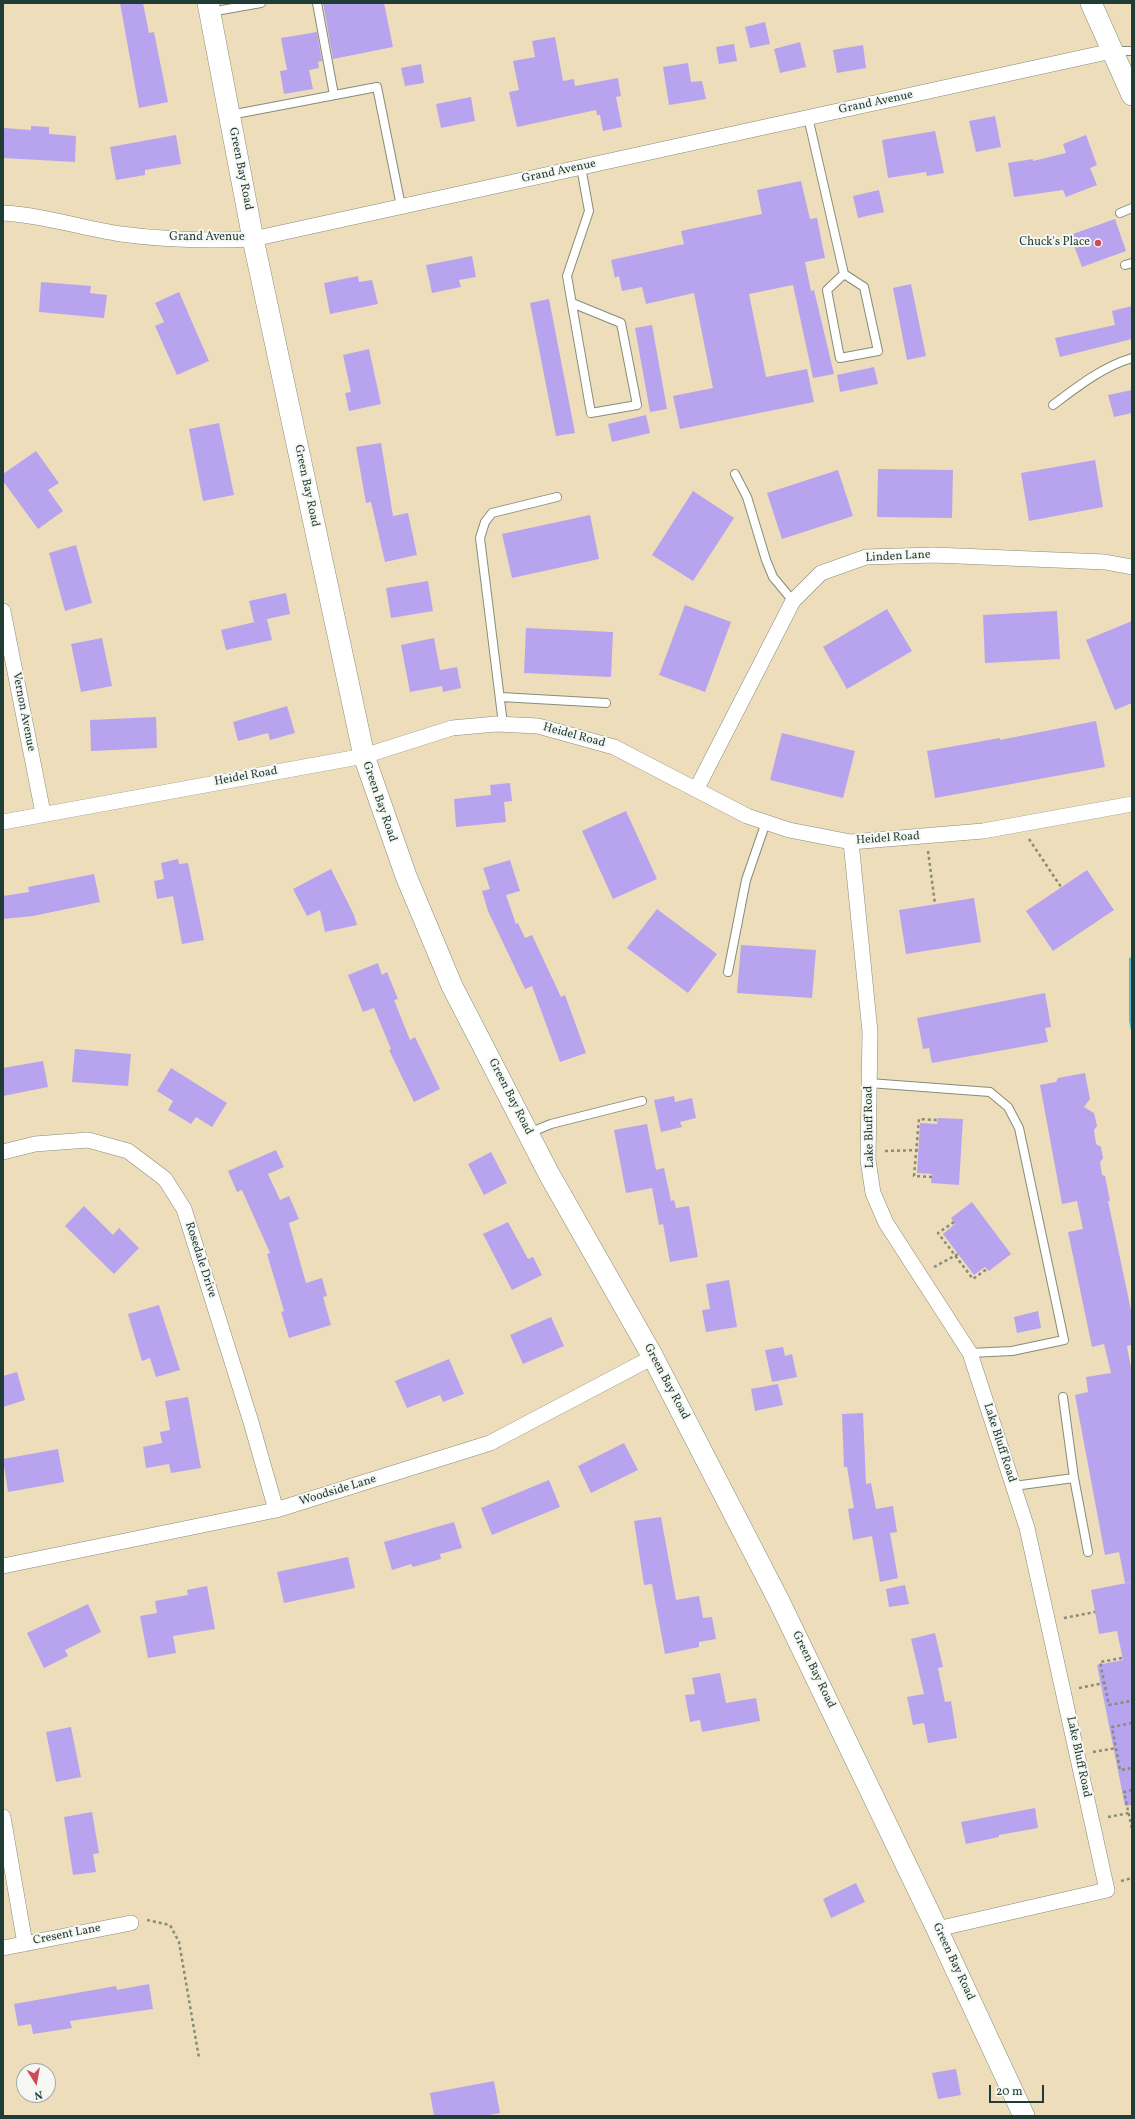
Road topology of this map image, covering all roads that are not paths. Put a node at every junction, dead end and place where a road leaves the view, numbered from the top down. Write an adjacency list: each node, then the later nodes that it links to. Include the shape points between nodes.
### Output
1 (260, 3): 4 (lane)
2 (317, 3): 6 (lane)
3 (1091, 3): 5 (street)
4 (209, 8): 8 (street, Green Bay Road)
5 (1122, 51): 7 (street); 9 (street, Grand Avenue)
6 (334, 95): 8 (lane); 11 (lane, via 377,87)
7 (1132, 95)
8 (229, 115): 15 (street, Green Bay Road)
9 (808, 117): 10 (street, Grand Avenue); 16 (lane)
10 (580, 167): 11 (street, Grand Avenue); 17 (lane, via 588,211 567,276)
11 (401, 206): 15 (street, Grand Avenue)
12 (1132, 208): 14 (lane)
13 (3, 213): 15 (street, Grand Avenue, via 157,238 204,241)
14 (1120, 213)
15 (252, 239): 28 (street, Green Bay Road)
16 (844, 274): 16 (lane, via 864,287 878,350 840,358 827,290)
17 (572, 304): 17 (lane, via 591,413 637,405 621,323)
18 (1132, 358): 19 (lane, via 1118,362 1084,382)
19 (1053, 405)
20 (735, 474): 23 (lane, via 747,497 773,577)
21 (556, 497): 25 (lane, via 492,513 485,522 480,538)
22 (1132, 567): 23 (street, Linden Lane, via 1105,562 934,555 866,557 821,573)
23 (793, 601): 29 (street, Linden Lane)
24 (3, 611): 31 (street, Vernon Avenue)
25 (501, 697): 26 (lane); 27 (lane)
26 (606, 702)
27 (504, 724): 28 (street, Heidel Road, via 452,728); 29 (street, Heidel Road, via 538,726 614,747)
28 (364, 756): 31 (street, Heidel Road); 38 (street, Green Bay Road, via 406,876 449,978)
29 (697, 788): 33 (street, Heidel Road, via 747,816)
30 (1132, 804): 34 (street, Heidel Road, via 982,831)
31 (43, 814): 32 (street, Heidel Road)
32 (3, 822)
33 (766, 822): 34 (street, Heidel Road, via 789,830); 35 (lane, via 746,880)
34 (851, 842): 36 (street, Lake Bluff Road, via 870,1032)
35 (728, 972)
36 (869, 1083): 40 (street, Lake Bluff Road, via 868,1160 876,1199 886,1223); 40 (lane, via 990,1092 1008,1107 1019,1128 1064,1340 1012,1351)
37 (642, 1101): 38 (lane, via 551,1124)
38 (529, 1133): 41 (street, Green Bay Road, via 549,1174)
39 (3, 1152): 45 (street, Rosedale Drive, via 35,1144 88,1140 128,1151 165,1180 184,1209)
40 (970, 1353): 44 (street, Lake Bluff Road)
41 (653, 1357): 45 (street, Woodside Lane, via 490,1443); 50 (street, Green Bay Road, via 779,1601)
42 (1063, 1397): 43 (lane)
43 (1074, 1478): 44 (lane); 46 (lane)
44 (1014, 1486): 50 (street, Lake Bluff Road, via 1027,1528 1107,1890)
45 (276, 1510): 47 (street, Woodside Lane)
46 (1088, 1552)
47 (3, 1566)
48 (3, 1817): 51 (street)
49 (131, 1923): 51 (street, Cresent Lane)
50 (937, 1929): 53 (street, Green Bay Road)
51 (25, 1944): 52 (street, Cresent Lane)
52 (3, 1948)
53 (1024, 2116)

